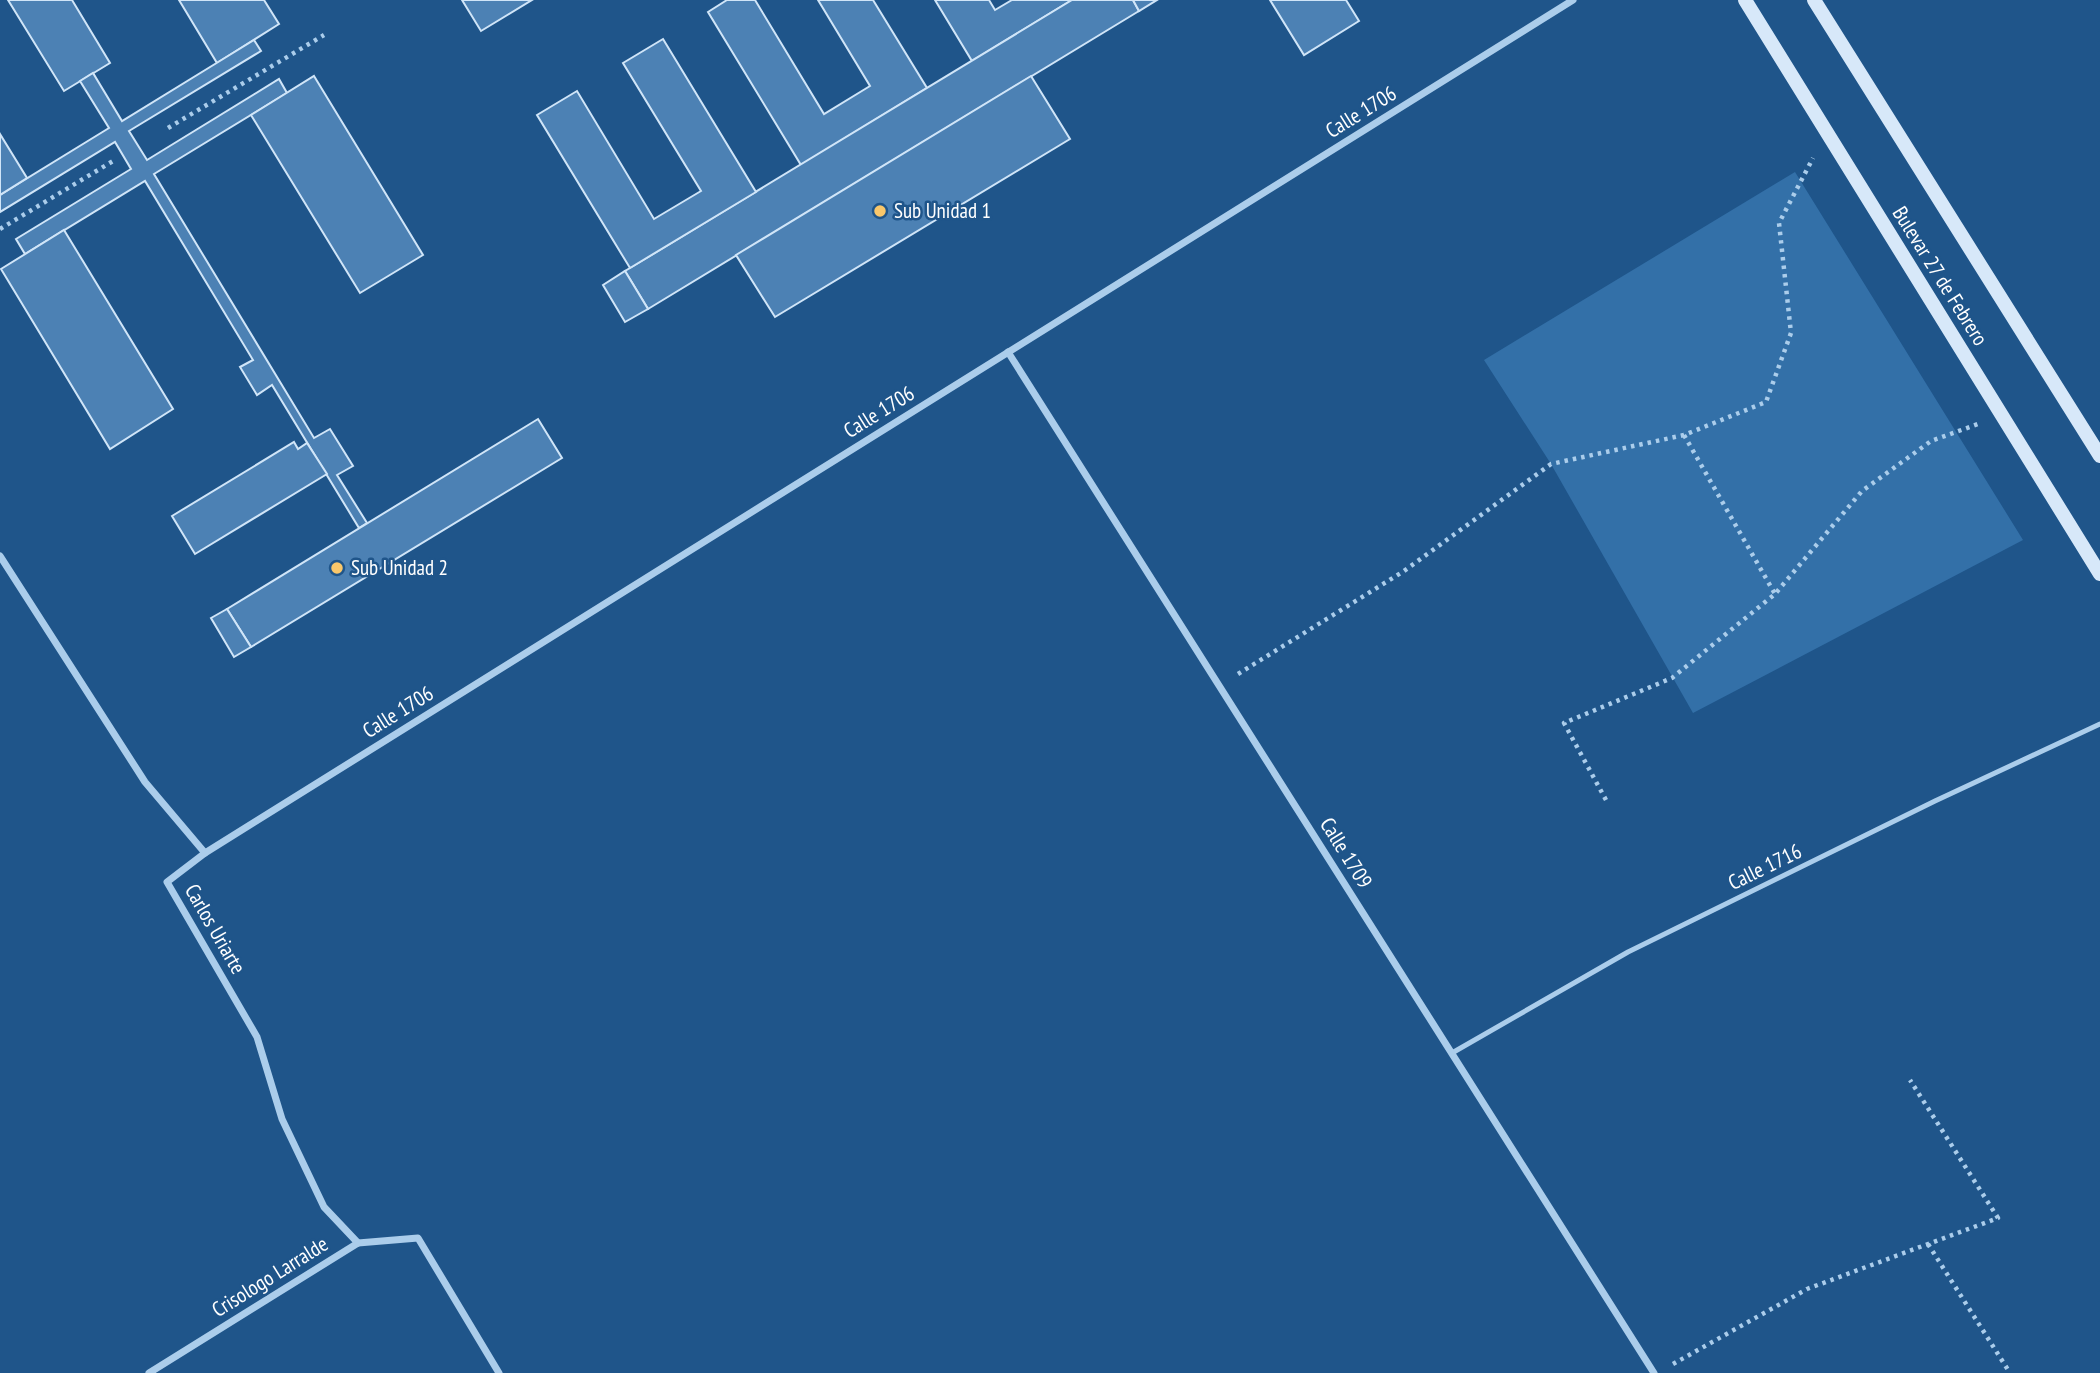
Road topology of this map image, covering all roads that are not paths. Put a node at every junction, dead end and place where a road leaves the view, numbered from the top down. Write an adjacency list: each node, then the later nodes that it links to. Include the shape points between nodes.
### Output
1 (1573, 0): 4 (street, Calle 1706)
2 (1745, 0): 7 (street, Bulevar 27 de Febrero)
3 (1814, 0): 5 (street, Bulevar 27 de Febrero)
4 (1008, 352): 9 (street, Calle 1706); 10 (street, Calle 1709)
5 (2100, 456)
6 (0, 556): 9 (street, Carlos Uriarte, via 145,782)
7 (2100, 574)
8 (2100, 724): 10 (lane, Calle 1716, via 1628,952)
9 (205, 853): 11 (street, Carlos Uriarte, via 167,882 257,1037 282,1119 324,1207)
10 (1452, 1053): 14 (street, Calle 1709)
11 (358, 1243): 12 (street, Crisologo Larralde); 13 (street, Crisologo Larralde, via 418,1238)
12 (149, 1373)
13 (499, 1373)
14 (1654, 1373)

